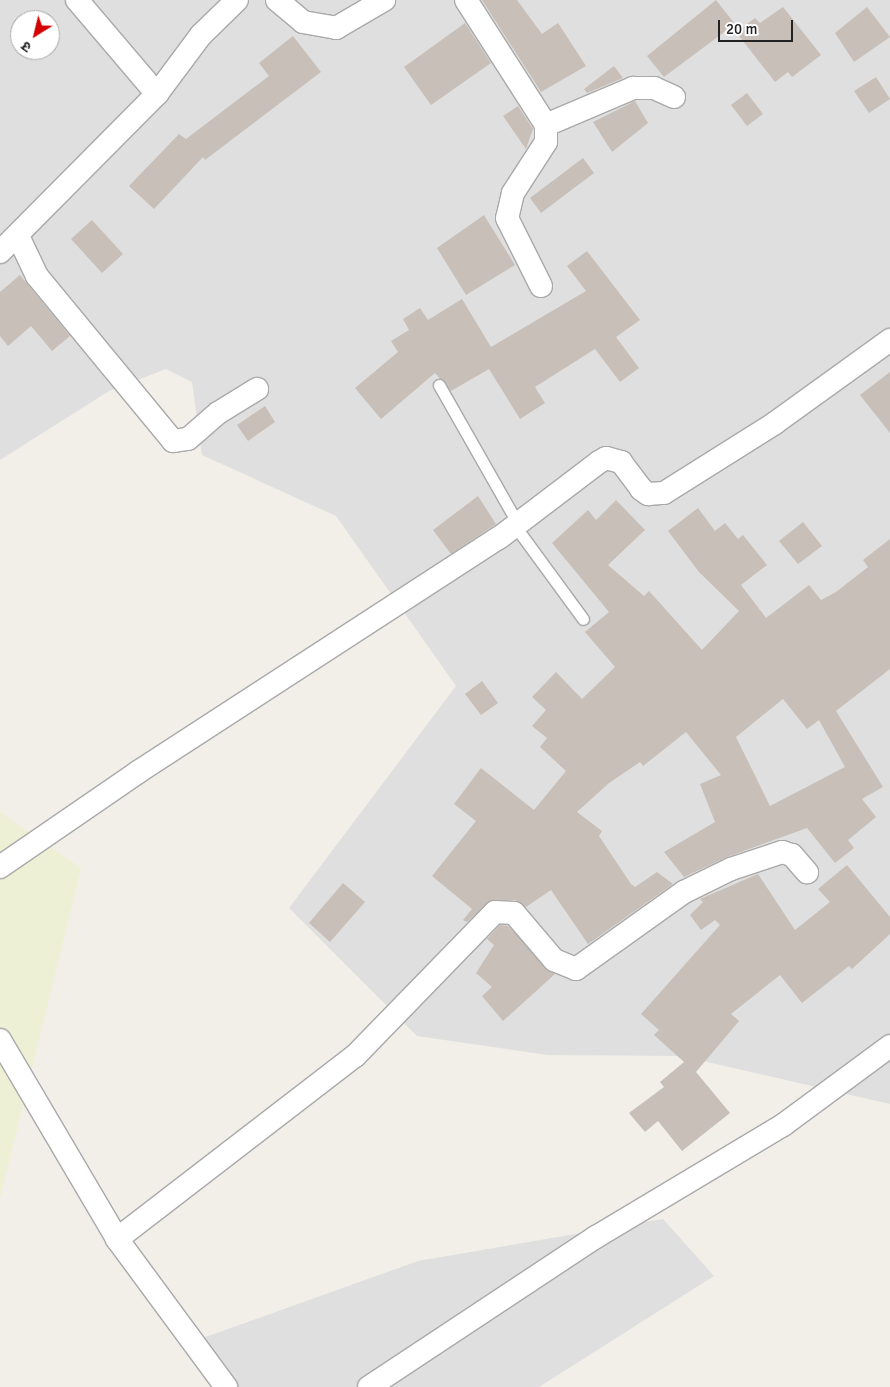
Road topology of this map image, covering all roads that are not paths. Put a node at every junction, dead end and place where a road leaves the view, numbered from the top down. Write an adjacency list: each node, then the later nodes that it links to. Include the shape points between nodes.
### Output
1 (76, 0): 6 (street)
2 (237, 0): 6 (street, via 201,36)
3 (278, 0): 4 (street, via 303,22 336,28)
4 (384, 0)
5 (466, 0): 8 (street)
6 (158, 94): 9 (street)
7 (674, 97): 8 (street, via 654,88 633,88)
8 (546, 125): 11 (street, via 546,142 513,193 507,218)
9 (18, 236): 10 (street); 14 (street, via 37,276 173,441 188,439 218,413)
10 (0, 252)
11 (541, 286)
12 (890, 340): 15 (street, via 775,423 664,493 648,494 621,462 606,458)
13 (439, 385): 15 (lane)
14 (257, 390)
15 (516, 525): 16 (lane); 17 (street)
16 (583, 619)
17 (0, 867)
18 (807, 872): 21 (street, via 792,855 782,852 731,869 678,897 576,969 554,960 514,913 495,912 356,1056)
19 (0, 1040): 21 (street)
20 (890, 1046): 23 (street, via 783,1125 596,1237)
21 (117, 1239): 22 (street)
22 (226, 1387)
23 (368, 1387)

